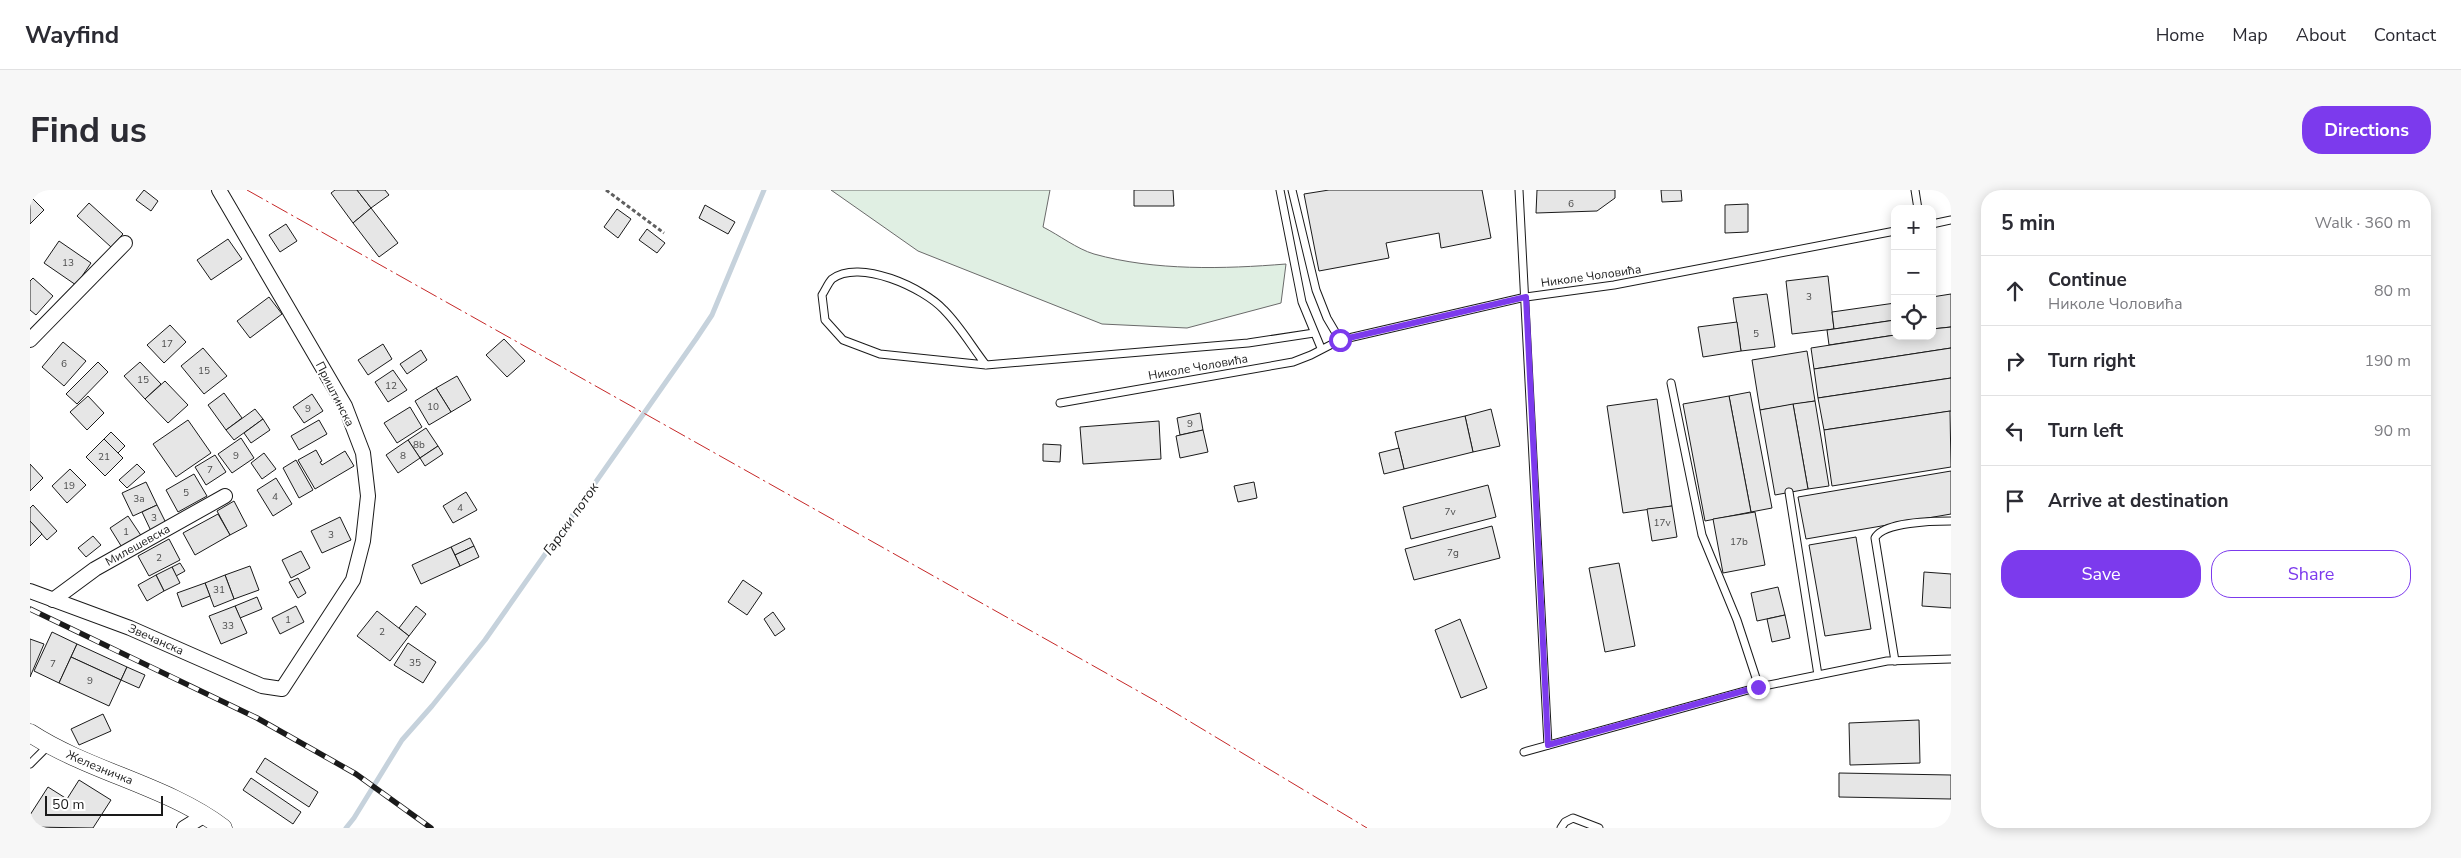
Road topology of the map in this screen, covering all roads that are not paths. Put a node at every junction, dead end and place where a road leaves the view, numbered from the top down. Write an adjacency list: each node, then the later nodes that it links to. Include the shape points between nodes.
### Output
1 (219, 190): 28 (street, Приштинска, via 345,406 363,453 368,496 363,542 353,580)
2 (1280, 190): 12 (lane, via 1302,302)
3 (1292, 190): 14 (lane, via 1316,290)
4 (1519, 190): 11 (lane)
5 (1915, 190): 6 (lane)
6 (1917, 205)
7 (1951, 220): 8 (lane)
8 (1936, 223)
9 (1891, 232): 11 (lane, Николе Чоловића, via 1614,285)
10 (125, 243): 13 (street)
11 (1526, 297): 14 (lane, Николе Чоловића); 31 (lane)
12 (1314, 333): 15 (lane); 16 (lane, via 1248,343)
13 (30, 340)
14 (1340, 340): 15 (lane, Николе Чоловића)
15 (1321, 348): 18 (lane, Николе Чоловића, via 1311,356 1293,362)
16 (986, 365): 16 (lane, via 880,354 844,340 825,320 822,295 833,279 859,270 919,290 944,309)
17 (1671, 383): 27 (lane, via 1702,535 1732,606)
18 (1060, 403)
19 (1789, 492): 26 (lane)
20 (226, 496): 23 (street, Милешевска, via 95,570)
21 (1951, 521): 25 (lane, via 1920,522 1880,531 1875,538)
22 (30, 591): 23 (street, Звечанска)
23 (53, 600): 28 (street, Звечанска, via 130,628 262,686)
24 (1951, 659): 25 (lane)
25 (1895, 661): 26 (lane)
26 (1818, 675): 27 (lane)
27 (1758, 687): 31 (lane)
28 (282, 689)
29 (30, 732): 30 (street, Железничка)
30 (49, 745): 33 (lane); 34 (street, Железничка)
31 (1548, 745): 32 (lane)
32 (1524, 752)
33 (30, 764)
34 (205, 815): 35 (street); 36 (street, Железничка)
35 (184, 828)
36 (224, 828)
37 (1561, 828): 38 (lane, via 1564,822 1573,818)
38 (1599, 828)

